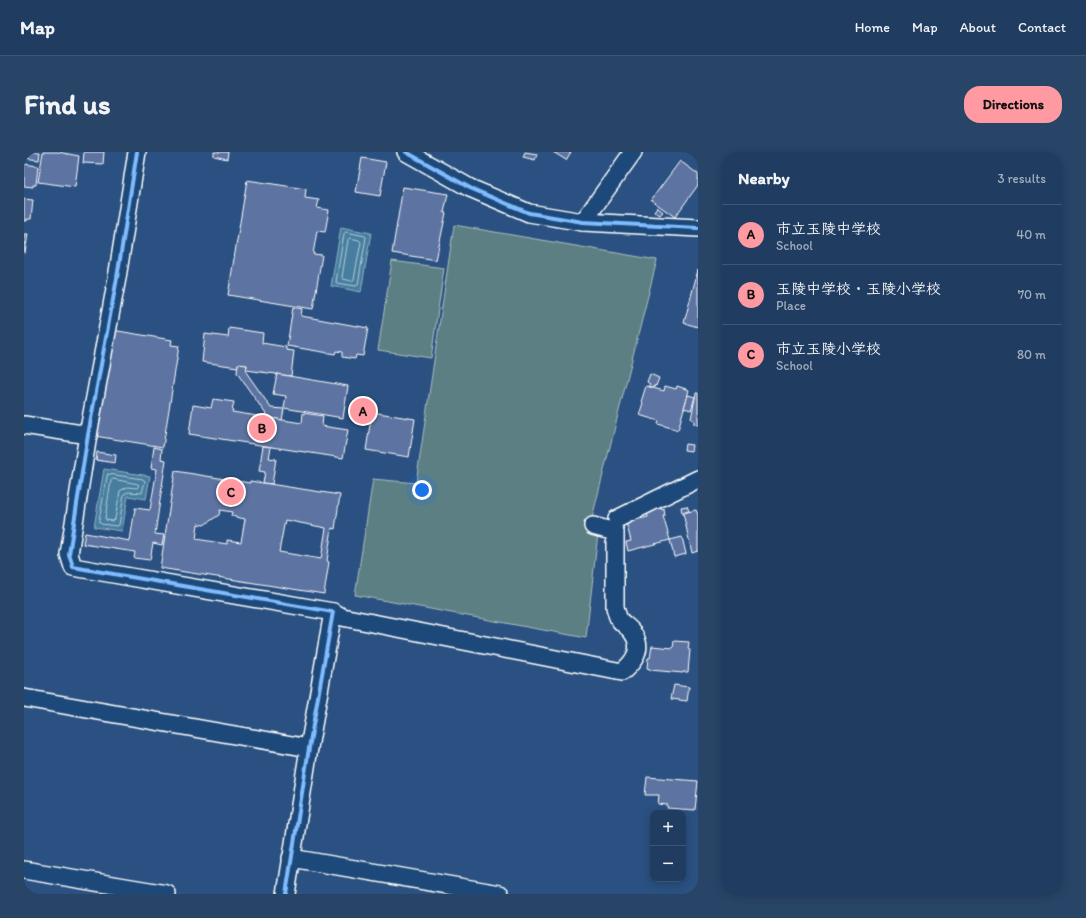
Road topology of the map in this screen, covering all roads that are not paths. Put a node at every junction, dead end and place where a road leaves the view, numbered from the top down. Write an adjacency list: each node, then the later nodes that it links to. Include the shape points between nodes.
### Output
1 (136, 152): 7 (street, via 117,278)
2 (406, 152): 4 (street, via 470,188 529,213)
3 (633, 152): 4 (street)
4 (583, 222): 5 (street)
5 (698, 228)
6 (24, 425): 7 (street)
7 (88, 435): 11 (street, via 69,554 73,566)
8 (698, 478): 9 (street)
9 (617, 519)
10 (593, 526): 11 (street, via 615,532 616,607 619,619 632,632 638,643 632,664 622,672 342,617)
11 (333, 612): 13 (street)
12 (24, 698): 13 (street)
13 (309, 748): 14 (street)
14 (291, 858): 17 (street); 18 (street)
15 (24, 870): 16 (street)
16 (167, 894)
17 (286, 894)
18 (500, 894)

